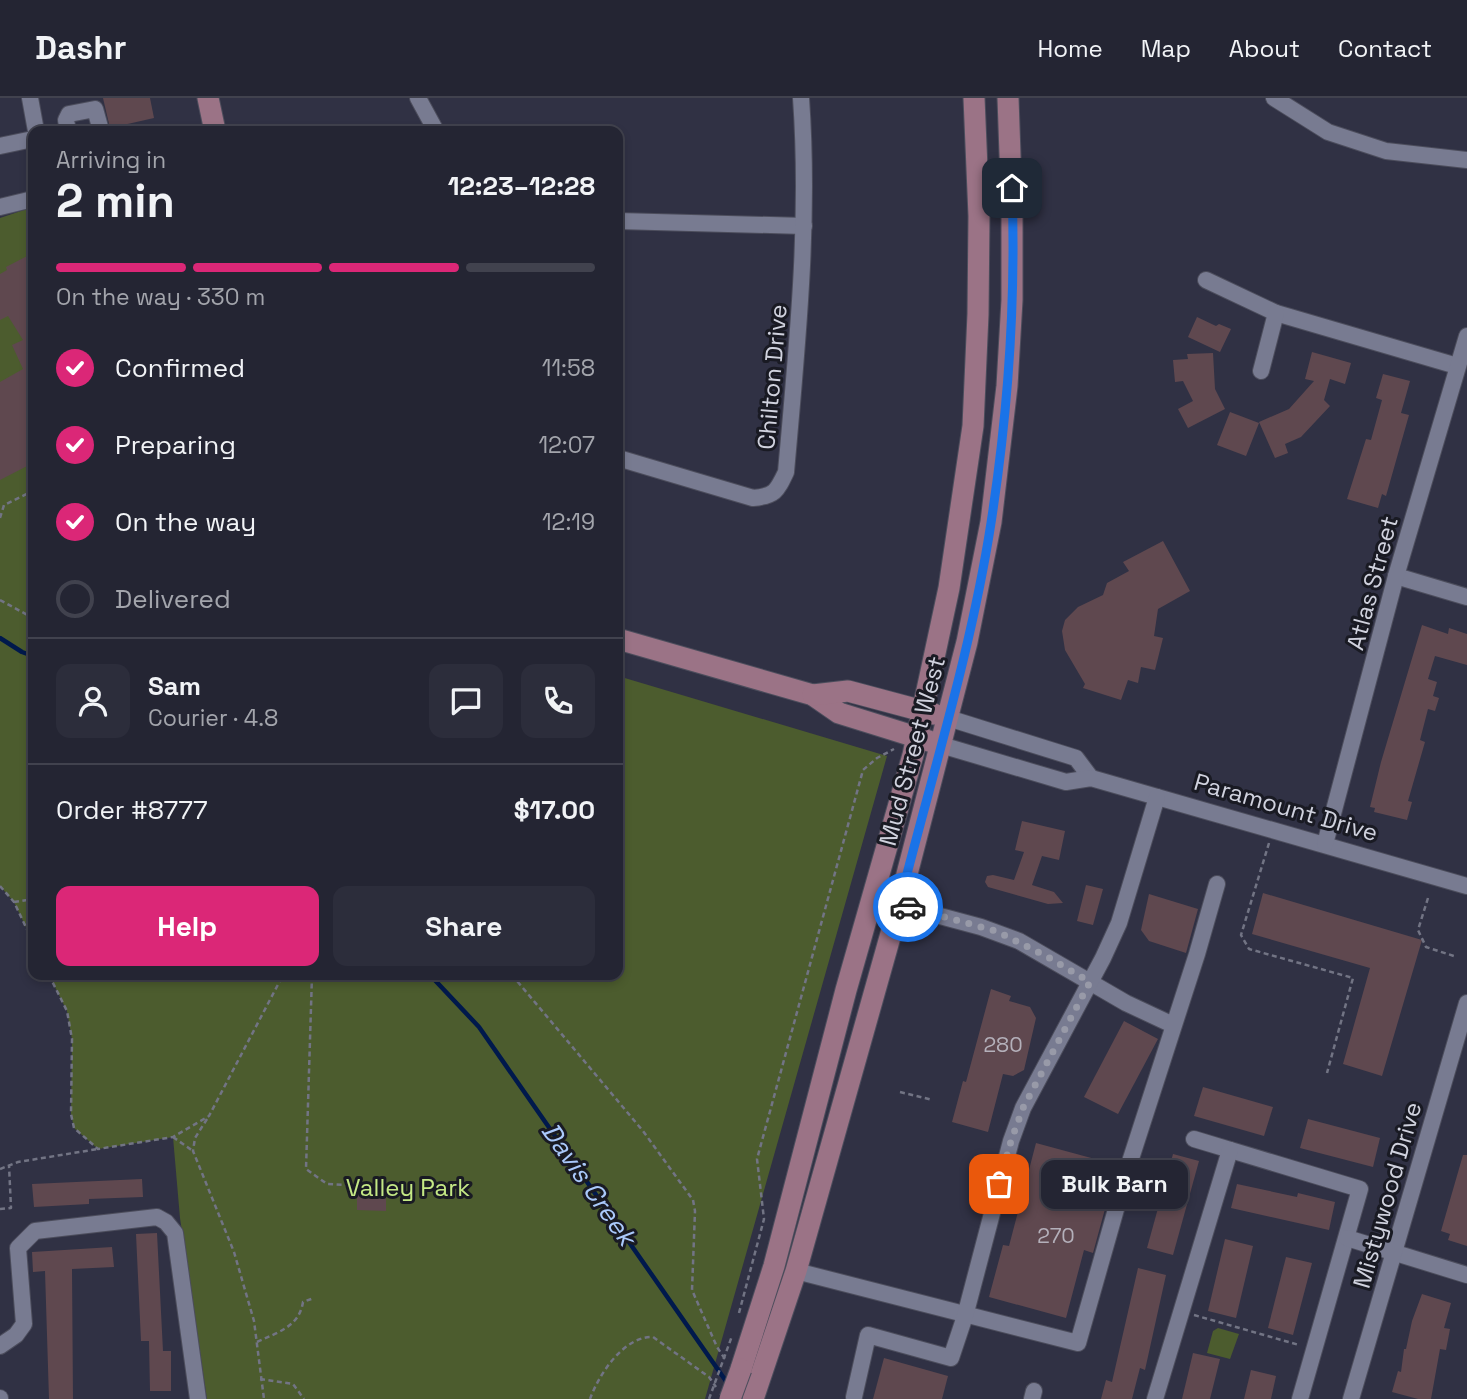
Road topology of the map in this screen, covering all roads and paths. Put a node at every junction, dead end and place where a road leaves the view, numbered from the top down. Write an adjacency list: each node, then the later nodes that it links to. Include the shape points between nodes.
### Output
1 (30, 98): 8 (street)
2 (208, 98): 11 (main road)
3 (418, 98): 12 (street)
4 (801, 98): 19 (street, Chilton Drive)
5 (974, 98): 34 (main road, Mud Street West, via 979,230 973,426 949,588)
6 (1008, 98): 35 (main road, Mud Street West, via 1012,300 1007,386 991,522)
7 (1274, 98): 15 (street, via 1328,132 1386,151)
8 (35, 126)
9 (67, 126): 10 (street, via 69,114 95,109)
10 (100, 126)
11 (214, 126)
12 (433, 126)
13 (28, 140): 14 (street)
14 (0, 146)
15 (1467, 160)
16 (28, 200): 17 (street)
17 (0, 207)
18 (623, 221): 19 (street)
19 (804, 226): 25 (street, Chilton Drive, via 786,471 778,489 753,498)
20 (1206, 280): 21 (street)
21 (1276, 313): 23 (street); 24 (street)
22 (1467, 336): 23 (street, Atlas Street)
23 (1457, 366): 28 (street, Atlas Street)
24 (1261, 371)
25 (623, 459)
26 (28, 493): 27 (path, via 4,505)
27 (0, 518)
28 (1396, 576): 29 (street); 41 (street, Atlas Street)
29 (1467, 597)
30 (0, 600): 31 (path)
31 (28, 615)
32 (623, 640): 33 (main road, Paramount Drive)
33 (813, 695): 34 (main road, Paramount Drive, via 848,691); 36 (main road, Paramount Drive, via 839,713)
34 (922, 711): 35 (main road, Paramount Drive); 36 (main road, Mud Street West)
35 (948, 718): 37 (main road, Mud Street West); 38 (street, Paramount Drive, via 1076,758)
36 (917, 737): 37 (main road, Paramount Drive); 80 (path, via 863,770 757,1159 764,1219); 85 (main road, Mud Street West, via 774,1266)
37 (941, 745): 38 (street, Paramount Drive, via 1066,782); 48 (main road, Mud Street West)
38 (1091, 778): 39 (street, Paramount Drive)
39 (1157, 797): 40 (street, Paramount Drive); 55 (street, via 1119,923)
40 (1273, 830): 41 (street, Paramount Drive); 58 (path, via 1241,935 1249,949 1353,978)
41 (1325, 844): 44 (street, Paramount Drive)
42 (1217, 884): 57 (street)
43 (0, 886): 47 (path)
44 (1467, 886)
45 (1428, 898): 50 (path, via 1418,930 1426,947)
46 (28, 900): 47 (path)
47 (14, 902): 49 (path)
48 (899, 905): 55 (street, via 996,931); 75 (main road, Mud Street West)
49 (28, 931)
50 (1457, 957)
51 (52, 980): 64 (path, via 67,1011 72,1039 74,1128)
52 (280, 980): 61 (path)
53 (312, 980): 69 (path, via 306,1169 327,1184)
54 (516, 980): 85 (path, via 643,1131 693,1200 692,1290 717,1347)
55 (1090, 982): 57 (street); 79 (street, via 1023,1108)
56 (1467, 1003): 74 (street, Mistywood Drive)
57 (1173, 1025): 79 (street, via 1077,1343)
58 (1327, 1073)
59 (900, 1092): 60 (path)
60 (933, 1100)
61 (209, 1116): 62 (path); 66 (path, via 195,1138)
62 (173, 1137): 64 (path); 66 (path)
63 (1194, 1139): 65 (street)
64 (98, 1149): 67 (path)
65 (1230, 1150): 73 (street, via 1360,1189); 78 (street)
66 (193, 1152): 82 (path, via 234,1252)
67 (9, 1165): 68 (path); 72 (path, via 12,1208)
68 (0, 1168)
69 (366, 1186)
70 (378, 1187): 71 (path)
71 (386, 1188)
72 (0, 1209)
73 (1347, 1238): 74 (street); 84 (street)
74 (1394, 1253): 76 (street); 97 (street, Mistywood Drive)
75 (796, 1271): 79 (street); 94 (main road, Mud Street West)
76 (1467, 1275)
77 (314, 1298): 82 (path, via 303,1301 301,1315 288,1327)
78 (1181, 1311): 84 (path); 95 (street)
79 (965, 1316): 88 (street, via 951,1358 868,1335)
80 (736, 1324)
81 (732, 1336): 93 (path, bridge)
82 (256, 1342): 86 (path)
83 (0, 1346): 89 (street, via 24,1324 18,1248 29,1235 157,1217 175,1233)
84 (1314, 1350): 96 (street)
85 (736, 1368): 87 (main road, Mud Street West, bridge)
86 (260, 1378): 90 (path); 91 (path, via 293,1384)
87 (723, 1394): 92 (path, via 709,1377 653,1337 643,1336 614,1359)
88 (854, 1397)
89 (198, 1399)
90 (264, 1399)
91 (304, 1399)
92 (590, 1399)
93 (709, 1399)
94 (753, 1399)
95 (1155, 1399)
96 (1300, 1399)
97 (1351, 1399)

